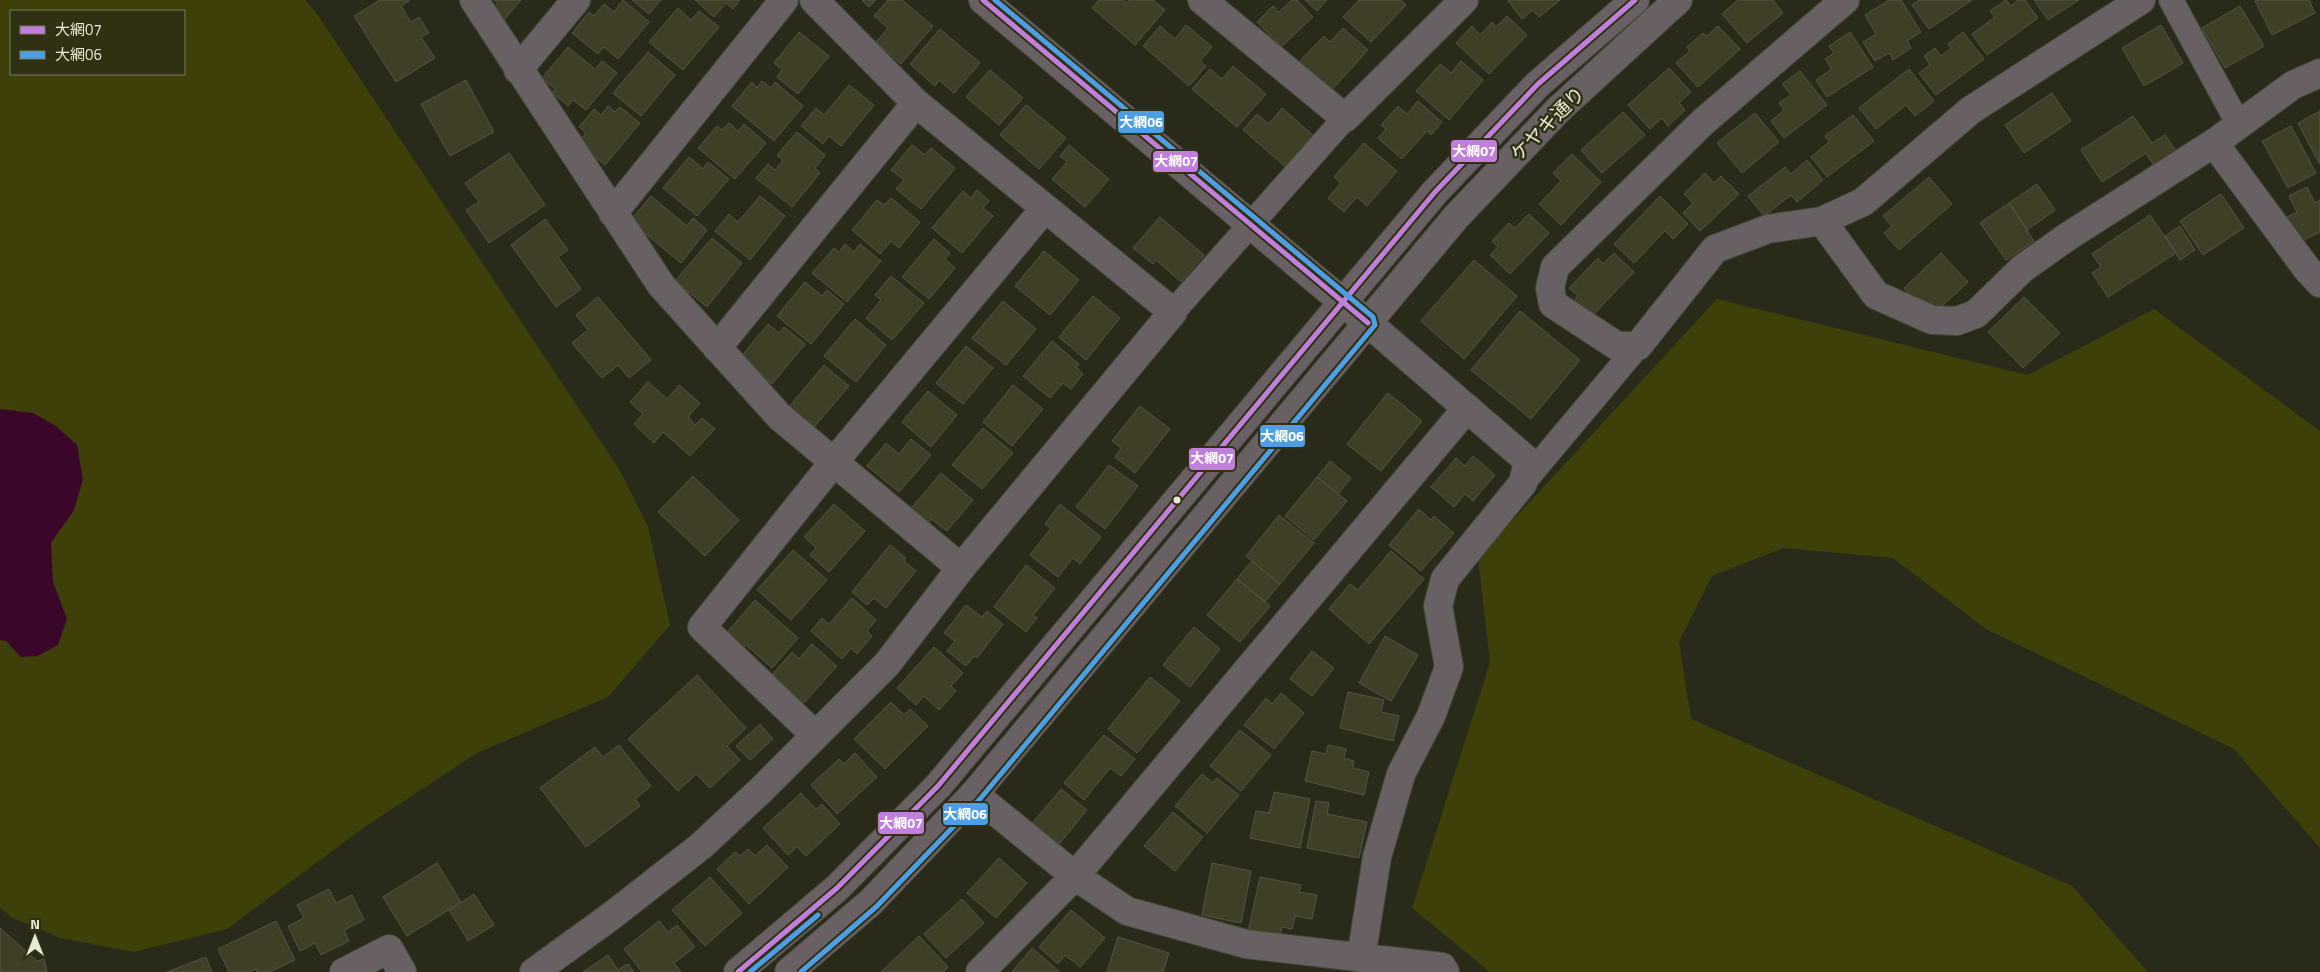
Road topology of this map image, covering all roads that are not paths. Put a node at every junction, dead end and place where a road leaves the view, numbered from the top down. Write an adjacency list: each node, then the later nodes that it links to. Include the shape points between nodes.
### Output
1 (474, 0): 13 (street)
2 (576, 0): 13 (street)
3 (784, 0): 20 (street)
4 (814, 0): 15 (street)
5 (983, 0): 22 (street)
6 (1464, 0): 16 (street)
7 (1636, 0): 24 (street, ケヤキ通り, via 1538,84 1435,192)
8 (1678, 0): 26 (street, ケヤキ通り, via 1551,117 1456,218)
9 (2141, 0): 21 (street, via 1971,110 1863,202)
10 (2171, 0): 17 (street)
11 (1829, 4): 27 (street, via 1555,267 1550,288 1553,304 1617,346)
12 (1218, 5): 16 (street)
13 (518, 70): 20 (street)
14 (2320, 73): 17 (street, via 2293,85)
15 (916, 103): 19 (street); 28 (street)
16 (1345, 118): 22 (street)
17 (2239, 125): 18 (street)
18 (2214, 143): 21 (street, via 2067,237 2022,269 1976,314 1957,321 1932,320 1876,295); 23 (street)
19 (1045, 208): 25 (street); 30 (street)
20 (613, 213): 28 (street, via 661,285)
21 (1822, 221): 27 (street, via 1768,229 1714,249)
22 (1251, 224): 24 (street); 25 (street)
23 (2316, 271)
24 (1343, 302): 26 (street); 40 (street, ケヤキ通り, via 938,786 837,888)
25 (1172, 312): 32 (street)
26 (1368, 323): 29 (street); 34 (street, ケヤキ通り)
27 (1638, 346): 31 (street)
28 (717, 348): 30 (street, via 780,417)
29 (1467, 408): 31 (street, via 1528,461); 35 (street)
30 (833, 463): 32 (street); 33 (street, via 702,626)
31 (1523, 483): 36 (street, via 1445,579 1438,606 1448,667 1431,716 1399,783 1377,857)
32 (961, 568): 33 (street, via 887,664)
33 (815, 734): 39 (street, via 701,846)
34 (974, 794): 35 (street); 41 (street, ケヤキ通り, via 871,902)
35 (1075, 876): 36 (street, via 1127,911 1246,944); 42 (street)
36 (1361, 958): 43 (street, via 1442,967)
37 (344, 972): 38 (street, via 389,949)
38 (402, 972)
39 (534, 972)
40 (738, 972)
41 (789, 972)
42 (980, 972)
43 (1445, 972)

